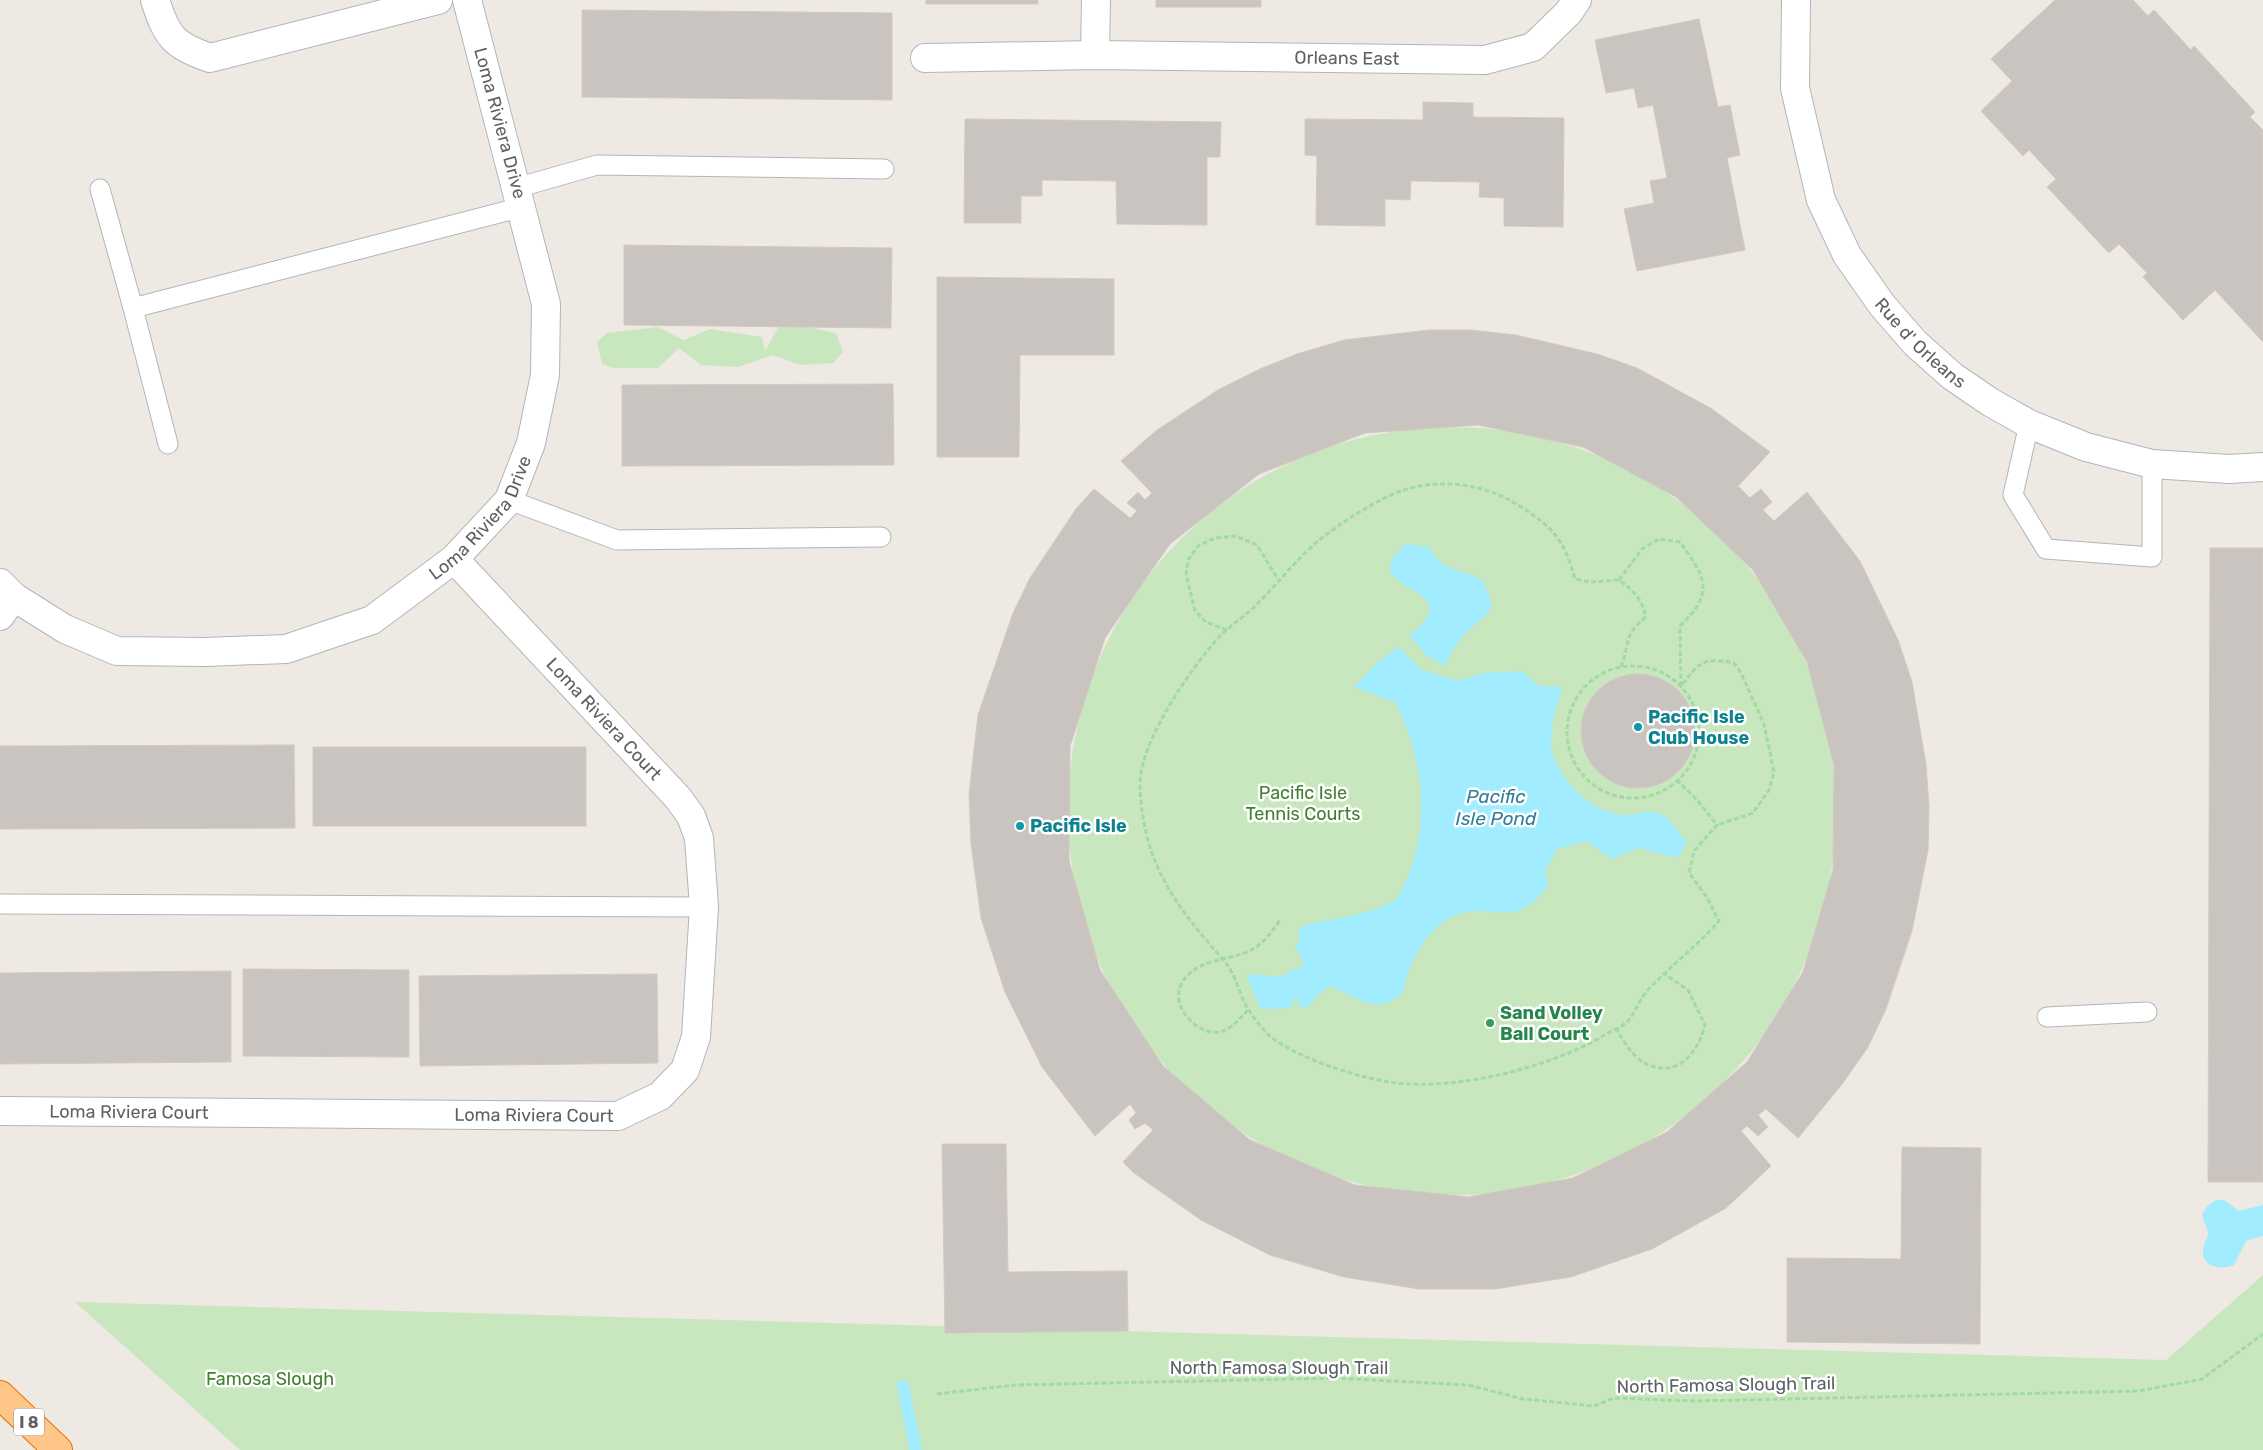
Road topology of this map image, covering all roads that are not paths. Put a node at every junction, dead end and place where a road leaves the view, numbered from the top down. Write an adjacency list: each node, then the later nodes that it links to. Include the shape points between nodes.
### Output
1 (155, 0): 2 (street, via 164,28 186,49 210,58)
2 (438, 0)
3 (467, 0): 11 (street, Loma Riviera Drive)
4 (1096, 0): 7 (street)
5 (1577, 0): 7 (street, Orleans East, via 1533,47 1485,60)
6 (1796, 0): 13 (street, Rue d' Orleans, via 1795,88 1821,200 1847,255 1882,305 1915,343 1952,376)
7 (1095, 55): 8 (street, Orleans East)
8 (925, 58)
9 (884, 169): 11 (lane, via 597,165)
10 (100, 189): 12 (lane)
11 (519, 197): 12 (lane); 17 (street, Loma Riviera Drive, via 546,304 545,375 531,443)
12 (133, 308): 14 (lane)
13 (2029, 424): 15 (street, Rue d' Orleans, via 2086,447); 15 (lane, via 2013,495 2046,549 2152,557)
14 (168, 444)
15 (2152, 464): 16 (street, Rue d' Orleans, via 2229,470)
16 (2263, 467)
17 (509, 500): 18 (lane, via 617,540); 19 (street, Loma Riviera Drive)
18 (882, 537)
19 (454, 559): 20 (street, Loma Riviera Drive, via 372,620 286,649 117,651); 22 (street, Loma Riviera Court, via 678,798 691,816 699,838)
20 (5, 599)
21 (0, 904): 22 (lane)
22 (704, 907): 25 (street, Loma Riviera Court, via 696,1038 685,1070 660,1096 618,1116)
23 (2147, 1012): 24 (lane)
24 (2047, 1017)
25 (0, 1112)
26 (0, 1395): 27 (highway, I 8)
27 (58, 1450)

